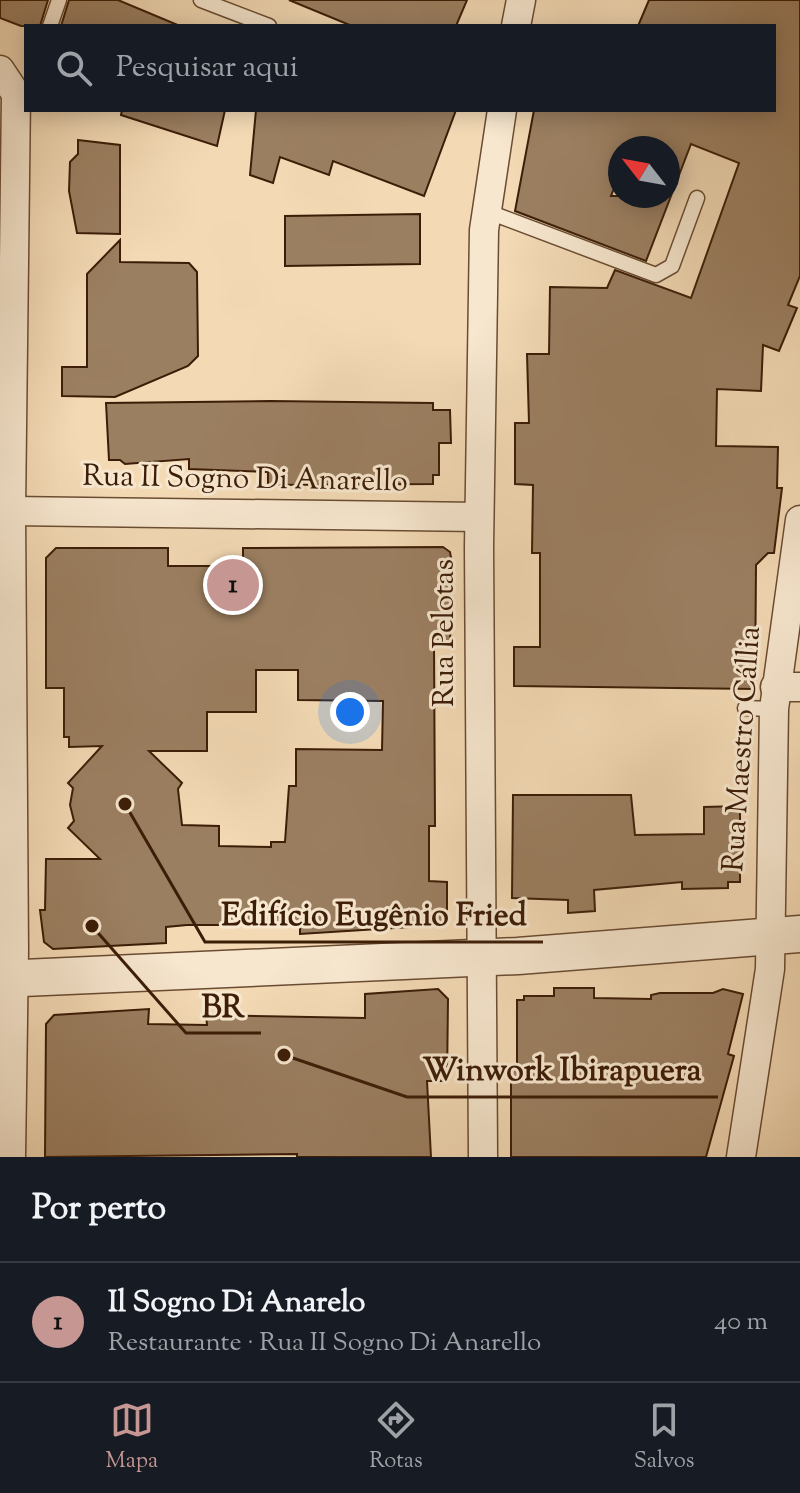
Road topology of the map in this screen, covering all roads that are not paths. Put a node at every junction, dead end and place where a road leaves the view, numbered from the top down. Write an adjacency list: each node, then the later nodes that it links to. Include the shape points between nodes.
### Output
1 (59, 0): 4 (lane)
2 (201, 0): 5 (lane)
3 (521, 0): 6 (street)
4 (51, 24)
5 (264, 24)
6 (516, 24)
7 (0, 70): 8 (street)
8 (21, 87): 12 (street)
9 (498, 112): 11 (street, Rua Pelotas)
10 (697, 198): 11 (lane, via 672,266 656,275)
11 (486, 211): 13 (street, Rua Pelotas)
12 (11, 511): 13 (street, Rua II Sogno Di Anarello); 19 (street, via 14,951)
13 (479, 517): 18 (street, Rua Pelotas)
14 (800, 520): 15 (street, Rua Maestro Cállia)
15 (783, 694): 16 (lane); 17 (street, Rua Maestro Cállia)
16 (745, 708)
17 (784, 935): 18 (street); 22 (street, Rua Maestro Cállia, via 770,969)
18 (481, 958): 19 (street); 21 (street, Rua Pelotas)
19 (5, 979): 20 (street)
20 (11, 1157)
21 (483, 1157)
22 (741, 1157)

